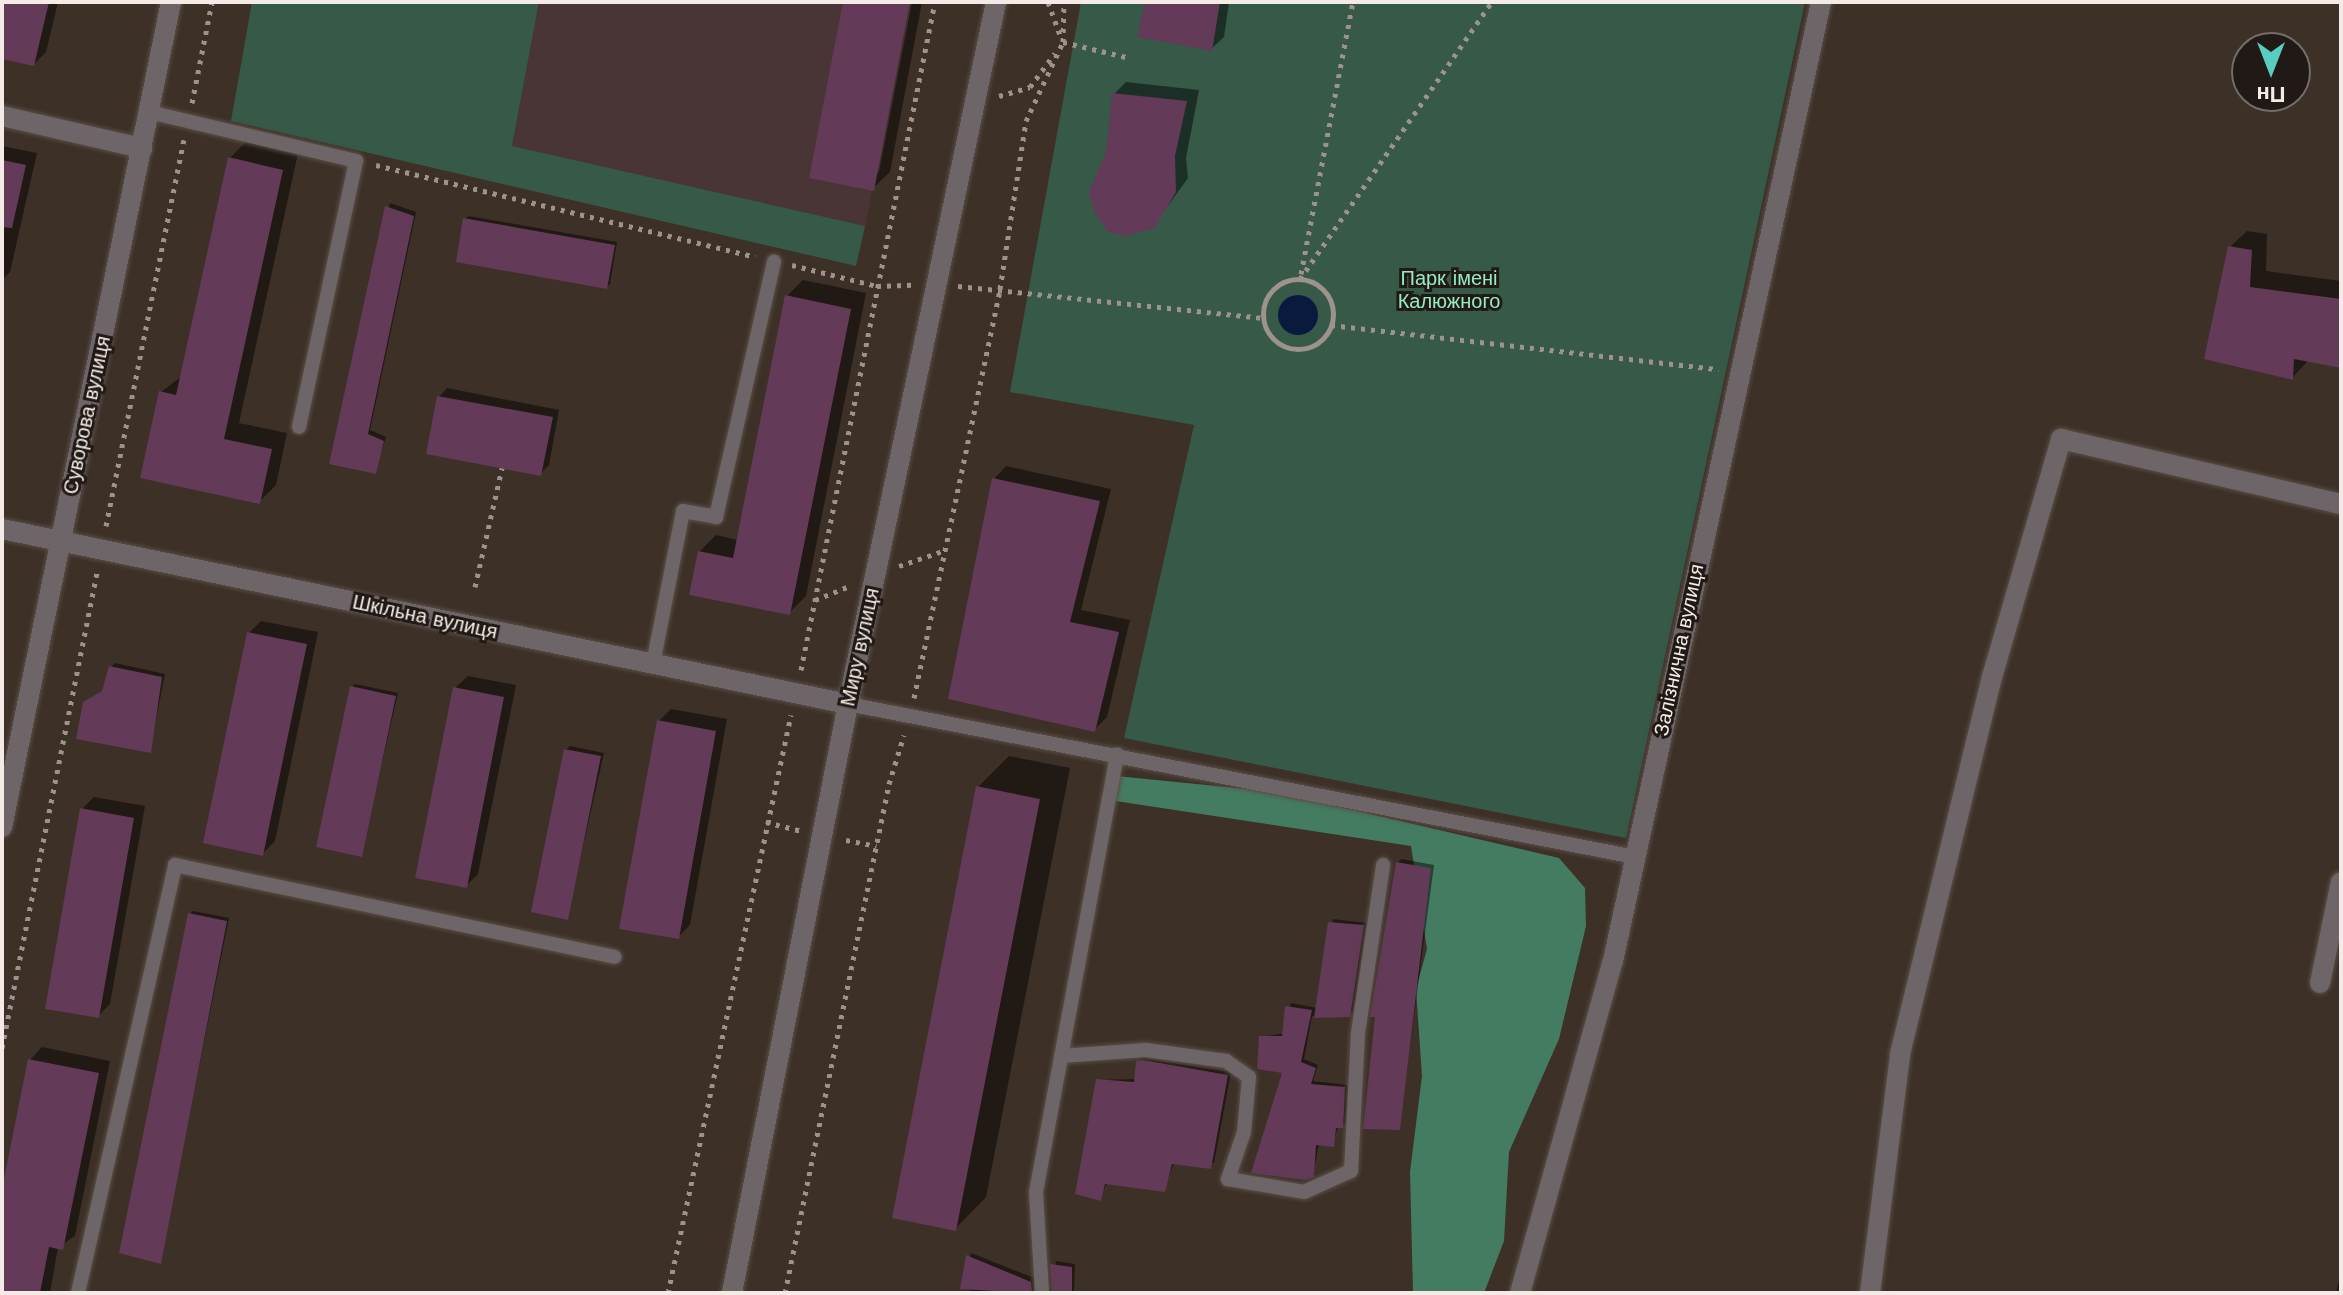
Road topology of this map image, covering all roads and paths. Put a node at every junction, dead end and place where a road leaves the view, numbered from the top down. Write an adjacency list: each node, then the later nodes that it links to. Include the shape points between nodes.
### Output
1 (171, 2): 12 (street, Суворова вулиця)
2 (935, 2): 18 (path)
3 (996, 2): 11 (street, Миру вулиця)
4 (1048, 2): 9 (path)
5 (1064, 2): 9 (path)
6 (1353, 2): 17 (path)
7 (1492, 2): 17 (path)
8 (1821, 2): 22 (street, Залізнична вулиця)
9 (1063, 42): 10 (path); 11 (path, via 1030,87); 19 (path, via 1026,121)
10 (1130, 58)
11 (976, 103): 31 (street, Миру вулиця)
12 (149, 112): 14 (street, Суворова вулиця); 15 (lane)
13 (2, 116): 14 (street)
14 (142, 148): 27 (street, Суворова вулиця)
15 (356, 161): 16 (path); 23 (lane)
16 (774, 261): 18 (path); 29 (lane, via 716,517 683,511)
17 (1300, 279): 20 (path, via 1272,290); 21 (path, via 1326,292 1333,310)
18 (877, 286): 30 (path)
19 (1000, 289): 20 (path); 32 (path)
20 (1263, 318): 21 (path, via 1272,338 1291,348 1312,345)
21 (1331, 325): 22 (path)
22 (1740, 372): 35 (street, Залізнична вулиця)
23 (299, 427)
24 (502, 468): 28 (path)
25 (2341, 504): 47 (street, via 2061,439 1992,677 1900,1054)
26 (2, 529): 27 (street, Шкільна вулиця)
27 (61, 541): 29 (street, Шкільна вулиця); 34 (street, Суворова вулиця)
28 (475, 587)
29 (653, 664): 30 (street, Шкільна вулиця)
30 (797, 692): 31 (street, Шкільна вулиця); 43 (path)
31 (848, 704): 32 (lane); 41 (street, Миру вулиця)
32 (910, 717): 33 (lane); 44 (path, via 889,784)
33 (1117, 754): 35 (lane); 40 (lane)
34 (2, 827)
35 (1635, 857): 46 (street, Залізнична вулиця, via 1613,961)
36 (1383, 865): 40 (lane, via 1358,1033 1351,1171 1304,1192 1228,1179 1244,1132 1249,1077 1226,1061 1146,1050)
37 (2341, 882): 39 (street)
38 (614, 957): 42 (lane, via 175,865)
39 (2320, 983)
40 (1061, 1056): 45 (lane, via 1036,1192)
41 (735, 1292)
42 (78, 1293)
43 (668, 1293)
44 (785, 1293)
45 (1042, 1293)
46 (1520, 1293)
47 (1870, 1293)

